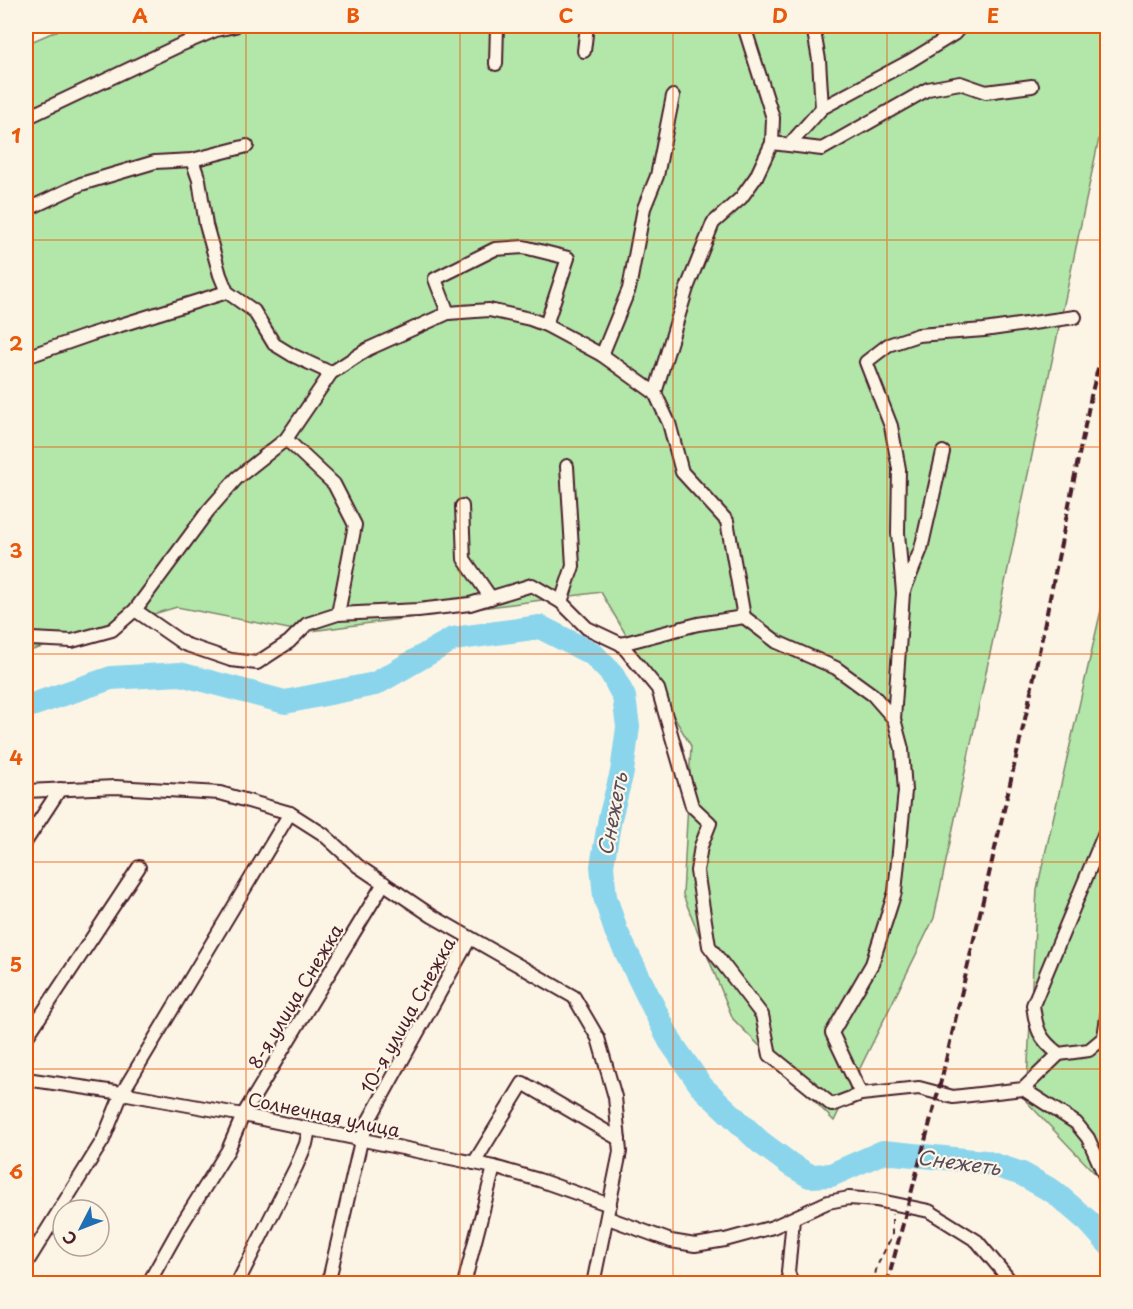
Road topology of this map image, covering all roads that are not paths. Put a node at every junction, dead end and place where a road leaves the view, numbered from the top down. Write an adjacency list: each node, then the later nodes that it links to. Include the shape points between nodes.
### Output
1 (235, 26): 12 (street, via 178,46)
2 (497, 26): 8 (street)
3 (587, 26): 7 (street)
4 (744, 26): 13 (street, via 773,118)
5 (813, 26): 11 (street)
6 (961, 26): 11 (street, via 910,61)
7 (584, 51)
8 (496, 64)
9 (1032, 86): 14 (street, via 986,92 960,84 928,89 822,149)
10 (673, 96): 22 (street, via 657,176 644,208 629,289)
11 (822, 108): 14 (street)
12 (26, 118)
13 (772, 143): 14 (street); 25 (street, via 741,198 713,223 687,288)
14 (790, 144)
15 (247, 146): 16 (street)
16 (192, 160): 17 (street, via 155,162 81,184); 18 (street, via 206,225)
17 (26, 210)
18 (227, 292): 23 (street); 24 (street, via 254,311 274,344)
19 (448, 313): 21 (street, via 489,310); 21 (street, via 435,279 495,249 524,247 568,258); 24 (street, via 368,349)
20 (1075, 317): 30 (street, via 918,335 888,345 866,362 891,426 899,469 898,533)
21 (546, 325): 22 (street)
22 (602, 355): 25 (street)
23 (26, 357)
24 (331, 373): 26 (street)
25 (655, 393): 35 (street, via 669,423 682,472 727,521)
26 (286, 439): 33 (street, via 237,478); 34 (street, via 334,484 356,525)
27 (943, 452): 30 (street, via 921,549)
28 (567, 466): 32 (street, via 573,566)
29 (462, 506): 31 (street, via 464,559)
30 (903, 593): 38 (street)
31 (491, 598): 32 (street, via 532,585); 34 (street, via 418,610)
32 (561, 602): 37 (street, via 587,627)
33 (135, 610): 34 (street, via 184,644 231,660 257,663 289,642 307,624); 36 (street, via 112,630 72,641)
34 (338, 614)
35 (744, 617): 37 (street, via 698,624); 38 (street, via 777,642 848,675)
36 (27, 639)
37 (621, 644): 54 (street, via 658,689 692,806 710,823 697,871 708,946 762,1015 770,1055 832,1105)
38 (894, 719): 54 (street, via 902,749 905,791 895,892 872,964 832,1033)
39 (60, 789): 40 (street); 41 (street, via 115,787 220,793); 43 (street)
40 (26, 791)
41 (290, 813): 45 (street); 53 (street)
42 (1107, 825): 50 (street, via 1033,1005 1036,1026)
43 (26, 842)
44 (139, 867): 49 (street)
45 (384, 883): 46 (street); 55 (street, 8-я улица Снежка)
46 (470, 938): 57 (street, via 574,997 598,1038 615,1097); 58 (street, 10-я улица Снежка)
47 (1107, 1010): 48 (street)
48 (1106, 1035): 50 (street, via 1089,1050)
49 (26, 1038)
50 (1059, 1054): 52 (street)
51 (26, 1079): 53 (street, Солнечная улица)
52 (1023, 1089): 54 (street, via 953,1096 919,1088); 61 (street, via 1076,1123 1088,1137)
53 (122, 1093): 55 (street, Солнечная улица); 64 (street, via 103,1140)
54 (861, 1094)
55 (243, 1115): 56 (street, Солнечная улица); 65 (street, 8-я улица Снежка, via 228,1150)
56 (309, 1129): 58 (street, Солнечная улица); 66 (street, via 296,1167)
57 (619, 1139): 59 (street, via 523,1083); 62 (street)
58 (361, 1140): 59 (street, Солнечная улица); 67 (street, 10-я улица Снежка)
59 (474, 1163): 60 (street, Солнечная улица)
60 (494, 1167): 62 (street, Солнечная улица, via 539,1180); 68 (street)
61 (1107, 1183)
62 (609, 1212): 63 (street, Солнечная улица, via 671,1241 695,1245); 69 (street)
63 (793, 1219): 70 (street, via 788,1272); 71 (street, Солнечная улица, via 828,1202 849,1198 929,1211 977,1241)
64 (26, 1264)
65 (148, 1284)
66 (237, 1284)
67 (328, 1284)
68 (464, 1284)
69 (593, 1284)
70 (792, 1284)
71 (1013, 1284)

